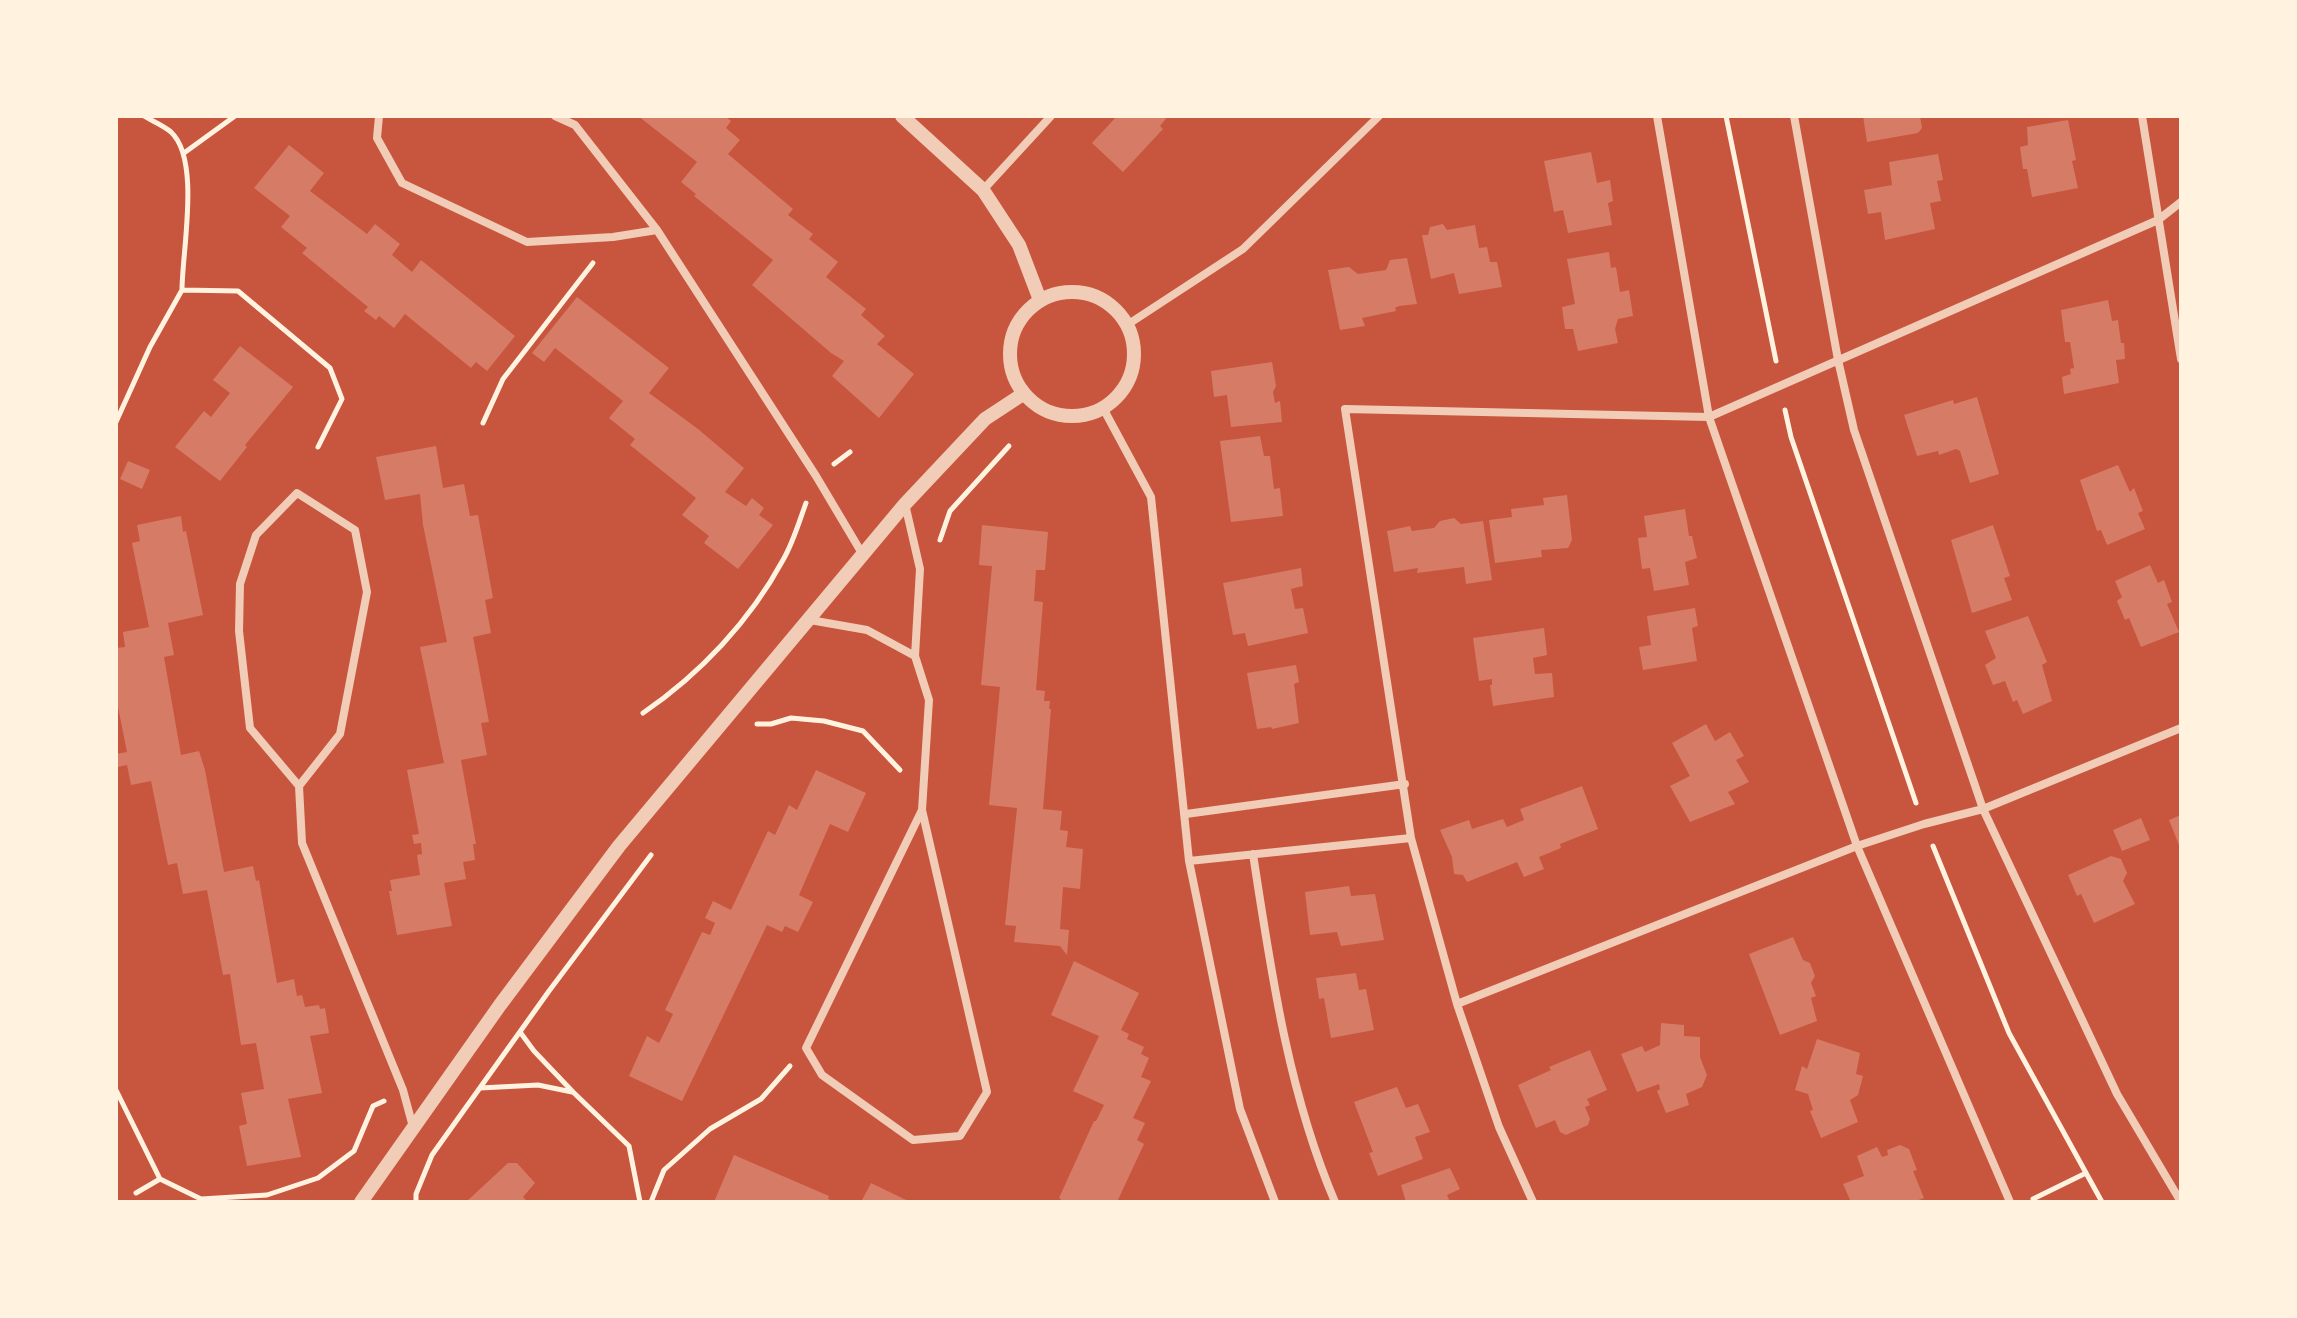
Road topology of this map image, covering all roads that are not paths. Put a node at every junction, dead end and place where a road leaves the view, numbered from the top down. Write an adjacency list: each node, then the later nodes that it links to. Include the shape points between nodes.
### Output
1 (379, 116): 12 (street, via 377,138 402,183 527,242)
2 (555, 116): 12 (street, via 575,125)
3 (902, 116): 9 (street)
4 (1051, 116): 9 (street)
5 (1379, 116): 14 (street, via 1243,249)
6 (1657, 116): 19 (street)
7 (1794, 116): 16 (street)
8 (2142, 116): 11 (street)
9 (983, 190): 13 (street, via 1019,245)
10 (2181, 202): 11 (street)
11 (2158, 220): 15 (street); 16 (street)
12 (657, 230): 21 (street)
13 (1040, 300): 14 (street, via 1059,293 1098,297); 17 (street, via 1013,332 1009,353)
14 (1127, 325): 18 (street, via 1134,362 1118,396)
15 (2181, 359)
16 (1838, 360): 19 (street); 27 (street, via 1854,430)
17 (1023, 394): 18 (street, via 1060,415); 20 (street, via 985,419)
18 (1103, 408): 29 (street, via 1151,497)
19 (1709, 417): 25 (street, via 1345,409); 31 (street)
20 (905, 504): 21 (street); 23 (street, via 919,567)
21 (863, 555): 22 (street)
22 (810, 620): 23 (street, via 867,630); 35 (street, via 619,846)
23 (915, 656): 28 (street, via 929,700)
24 (2181, 728): 27 (street)
25 (1405, 784): 29 (street); 30 (street)
26 (299, 786): 26 (street, via 340,734 367,592 355,530 297,493 256,535 240,584 239,631 250,728); 35 (street, via 302,843 403,1090)
27 (1983, 809): 31 (street); 41 (street, via 2117,1094)
28 (922, 810): 28 (street, via 987,1092 960,1136 913,1140 822,1075 806,1048)
29 (1186, 814): 33 (street)
30 (1411, 838): 32 (street); 34 (street)
31 (1857, 846): 34 (street); 40 (street)
32 (1253, 854): 33 (street); 38 (street, via 1281,1028)
33 (1189, 861): 37 (street, via 1240,1109)
34 (1457, 1004): 39 (street, via 1499,1127)
35 (413, 1128): 36 (street)
36 (361, 1202)
37 (1275, 1202)
38 (1335, 1202)
39 (1533, 1202)
40 (2010, 1202)
41 (2181, 1202)

